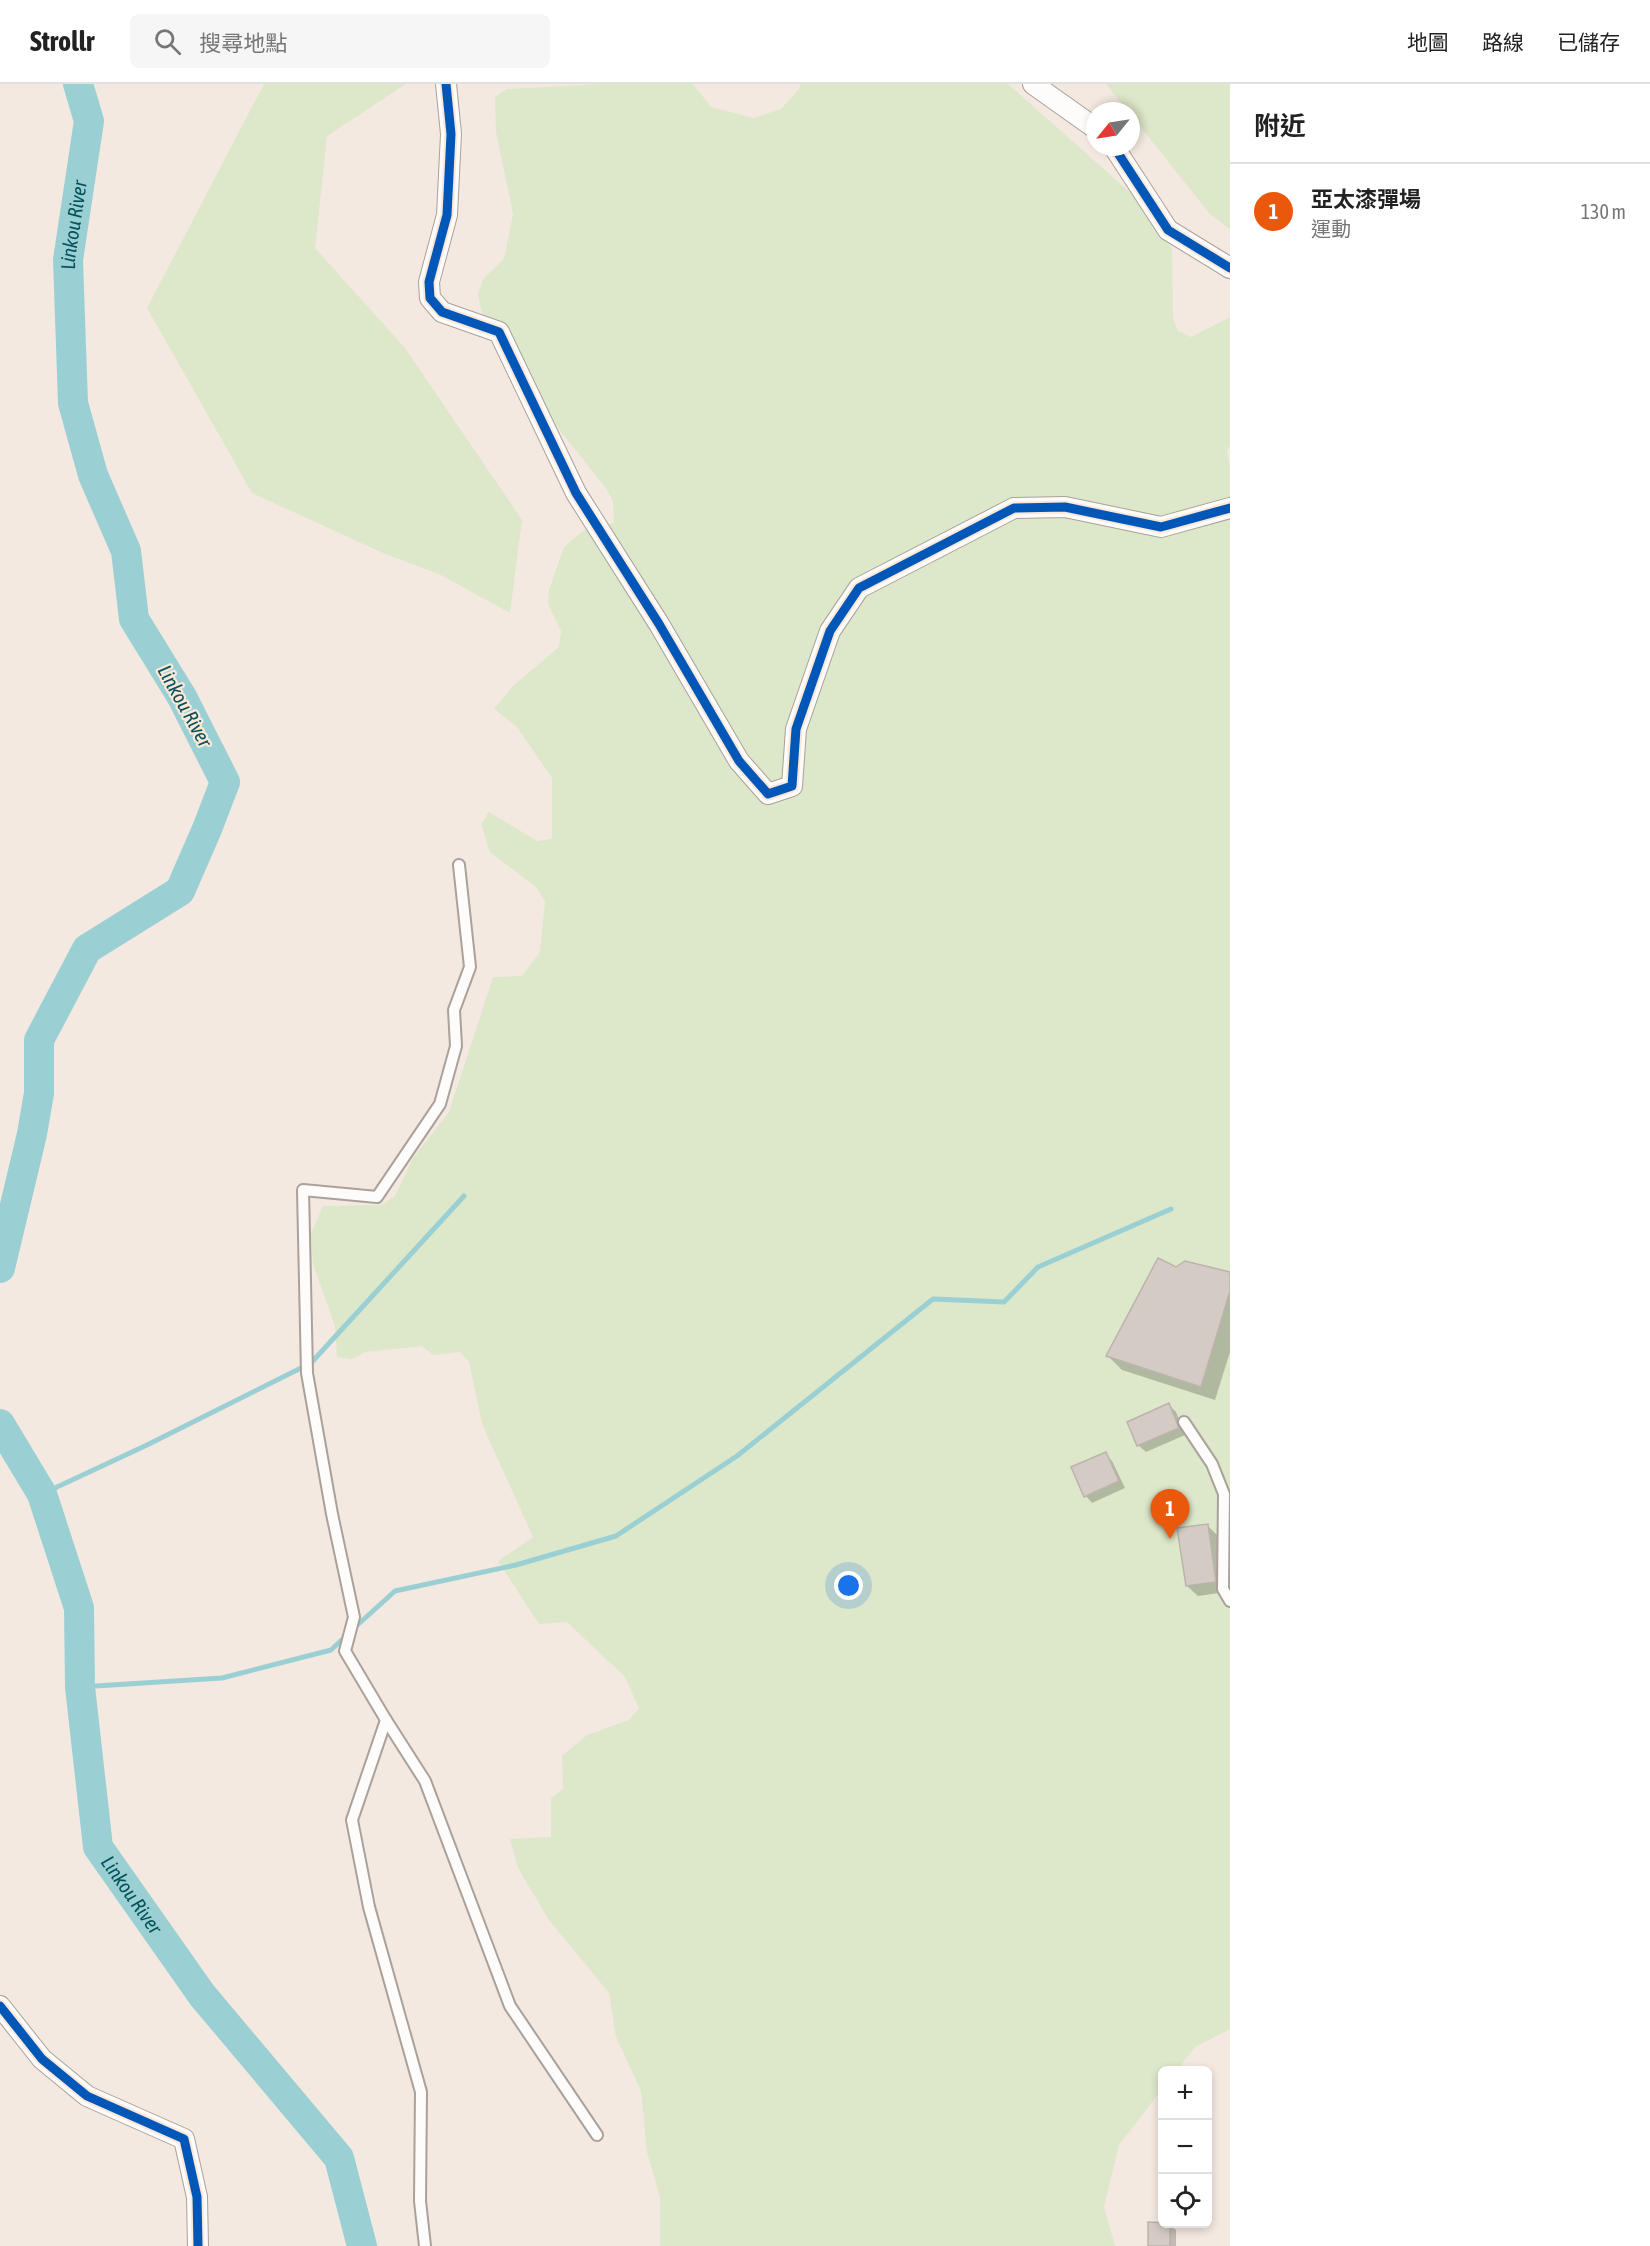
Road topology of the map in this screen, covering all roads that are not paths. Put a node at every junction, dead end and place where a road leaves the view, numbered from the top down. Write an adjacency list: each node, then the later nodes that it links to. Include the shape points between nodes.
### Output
1 (446, 84): 6 (street, via 451,134 447,215 429,282 430,298 441,312 498,332 576,493 739,761 768,794 792,786 796,729 830,631 860,588 1014,508 1065,507 1161,527)
2 (1033, 84): 3 (street)
3 (1086, 122)
4 (1120, 156): 5 (street, via 1168,230)
5 (1230, 268)
6 (1230, 508)
7 (459, 865): 10 (lane, via 470,968 454,1010 456,1046 440,1104 376,1197 303,1190 307,1373 354,1617 345,1651)
8 (1184, 1422): 9 (lane, via 1212,1464 1224,1494 1223,1589)
9 (1230, 1601)
10 (386, 1720): 12 (lane, via 425,1781 510,2006); 14 (lane, via 352,1820 369,1907 422,2092 420,2201)
11 (0, 2006): 13 (street, via 42,2059 87,2096 184,2139 197,2197)
12 (597, 2135)
13 (198, 2246)
14 (425, 2246)

